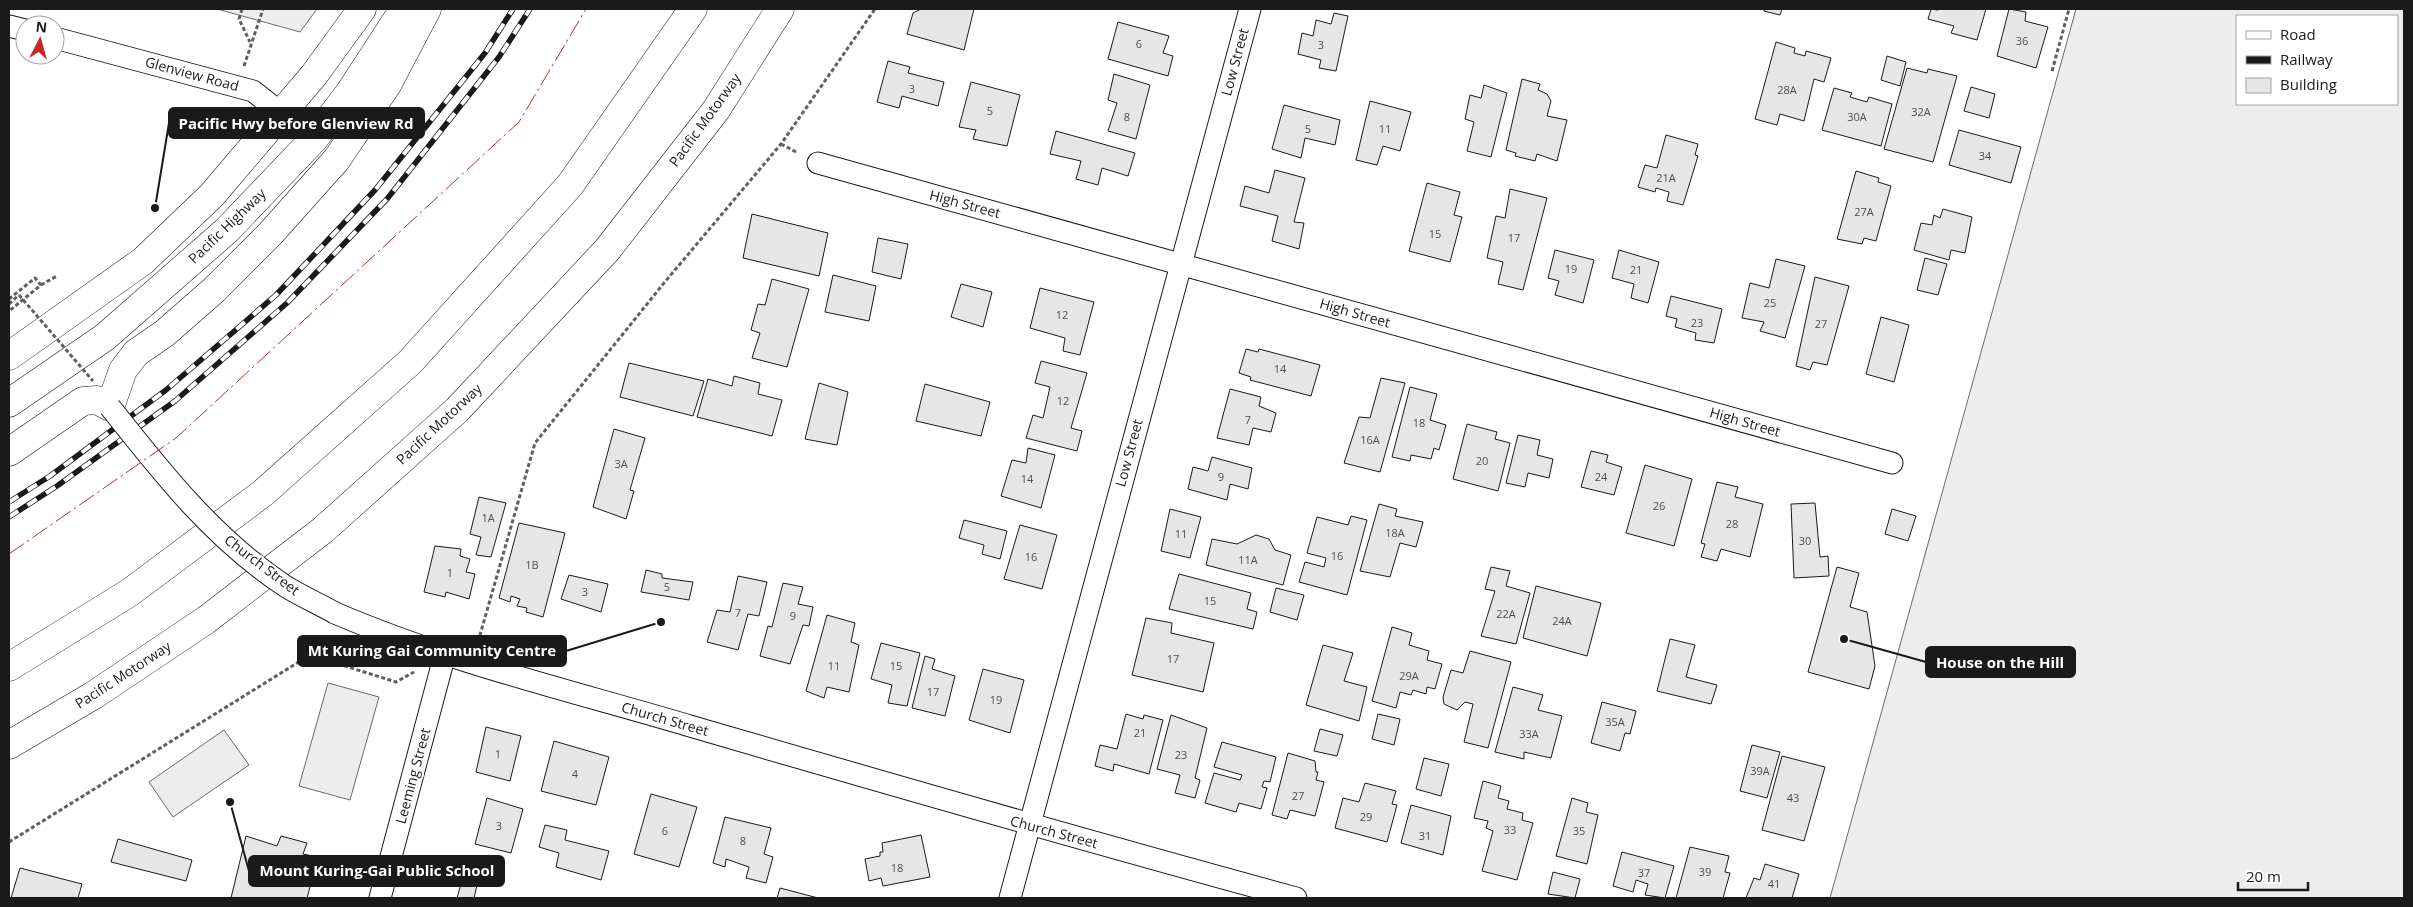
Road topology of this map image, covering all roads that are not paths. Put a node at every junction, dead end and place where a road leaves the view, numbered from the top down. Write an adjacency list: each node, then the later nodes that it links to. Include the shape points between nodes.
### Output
1 (362, 9): 8 (main road)
2 (404, 9): 9 (main road, Pacific Highway, via 350,92)
3 (427, 9): 11 (main road, via 387,85)
4 (693, 9): 19 (main road, via 570,185 410,362 263,494 129,593)
5 (780, 9): 20 (main road, Pacific Motorway, via 716,110 607,250 457,410 323,530 206,620 94,695)
6 (1250, 9): 12 (street, Low Street)
7 (65, 41): 8 (street, Glenview Road, via 253,91)
8 (282, 113): 9 (street, Glenview Road); 13 (main road, via 212,195 143,261)
9 (314, 139): 11 (main road); 14 (main road, Pacific Highway, via 226,231 112,331)
10 (818, 164): 12 (street, High Street)
11 (326, 172): 15 (main road, via 214,290 165,333 136,353 123,370)
12 (1180, 264): 17 (street, High Street); 21 (street, Low Street)
13 (9, 356)
14 (9, 403)
15 (110, 407): 16 (main road, via 96,400 83,401); 18 (street, Church Street, bridge, via 173,486 231,544 286,586 392,638)
16 (9, 452)
17 (1892, 463)
18 (445, 654): 21 (street, Church Street); 22 (street, Leeming Street)
19 (9, 667)
20 (9, 745)
21 (1030, 826): 23 (street, Low Street); 24 (street, Church Street)
22 (380, 898)
23 (1010, 898)
24 (1296, 898)

